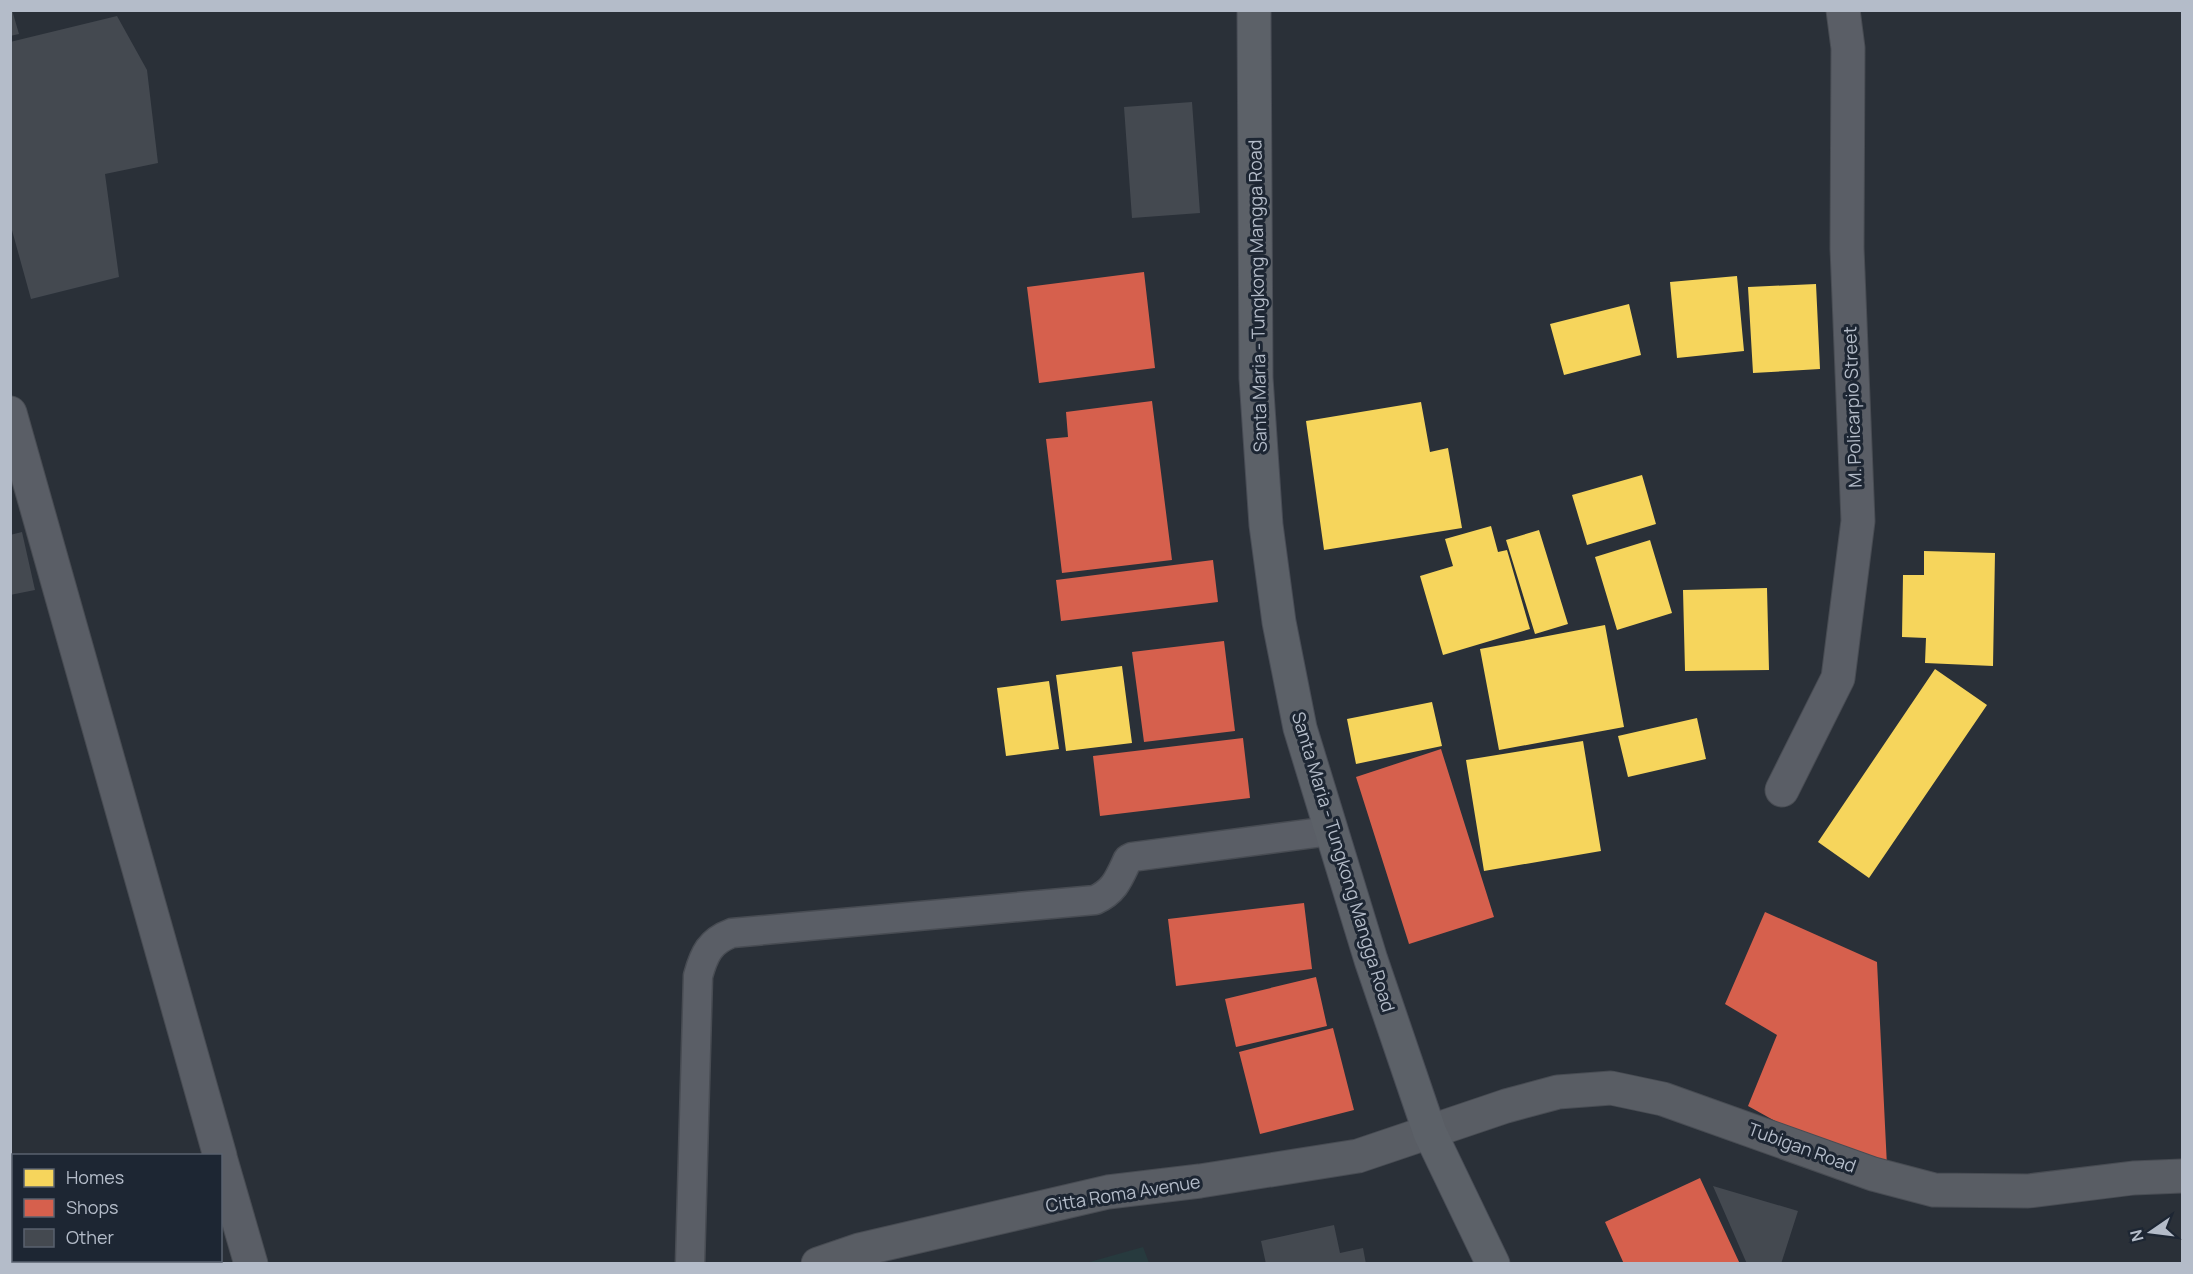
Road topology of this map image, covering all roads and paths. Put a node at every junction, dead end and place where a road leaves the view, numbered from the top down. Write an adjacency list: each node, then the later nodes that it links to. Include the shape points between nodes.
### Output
1 (1254, 10): 5 (main road, Santa Maria - Tungkong Mangga Road, via 1257,378 1266,525 1279,622 1300,728)
2 (1843, 10): 4 (street, M. Policarpio Street, via 1848,48 1847,249 1858,521 1838,678)
3 (11, 421): 7 (street)
4 (1782, 790)
5 (1330, 831): 6 (main road, Santa Maria - Tungkong Mangga Road); 11 (lane, via 1132,857 1107,895 1095,900 721,937 710,946 698,976)
6 (1430, 1133): 9 (street, Tubigan Road, via 1558,1092 1611,1088 1663,1099 1873,1174 1934,1190 2028,1191); 12 (street, Citta Roma Avenue, via 1358,1156 1108,1192); 13 (main road, Santa Maria - Tungkong Mangga Road)
7 (219, 1154)
8 (222, 1163): 10 (street)
9 (2182, 1176)
10 (251, 1263)
11 (690, 1263)
12 (818, 1263)
13 (1493, 1263)

